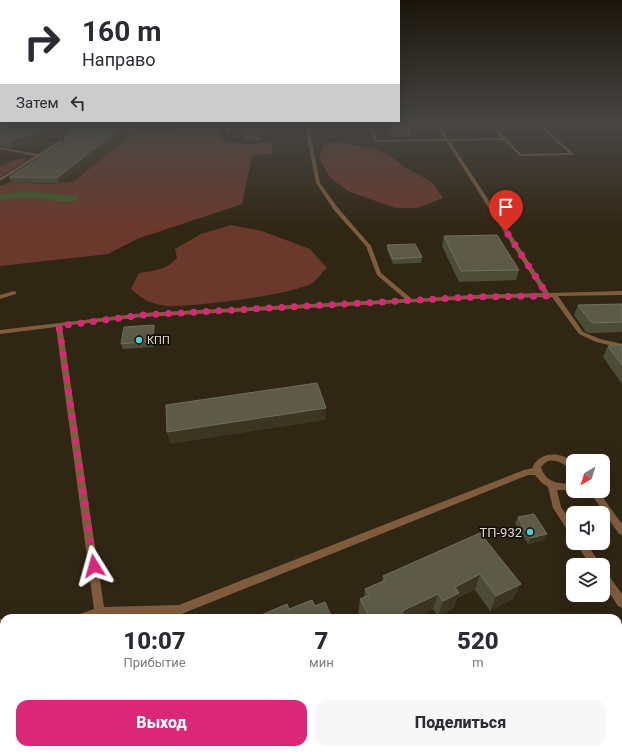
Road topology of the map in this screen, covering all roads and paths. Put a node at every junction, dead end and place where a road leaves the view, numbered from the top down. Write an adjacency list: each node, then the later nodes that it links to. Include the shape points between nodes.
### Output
1 (35, 159): 4 (lane)
2 (313, 159): 9 (lane, via 318,183 336,209 368,246 379,274)
3 (460, 159): 7 (lane)
4 (0, 180)
5 (14, 293): 8 (lane)
6 (622, 293): 7 (lane)
7 (551, 295): 9 (lane); 12 (lane, via 581,333 598,341)
8 (0, 298)
9 (411, 301): 10 (lane, via 143,315)
10 (59, 326): 11 (lane); 22 (lane)
11 (0, 332)
12 (622, 346)
13 (566, 462): 14 (lane, via 550,457 540,462)
14 (538, 471): 15 (lane, via 545,481); 22 (lane, via 527,472 179,610)
15 (552, 485): 16 (lane); 18 (lane, via 557,508)
16 (566, 488)
17 (598, 498): 19 (lane)
18 (566, 521)
19 (622, 531)
20 (610, 585): 21 (lane)
21 (622, 603)
22 (100, 612): 23 (lane)
23 (95, 614)

